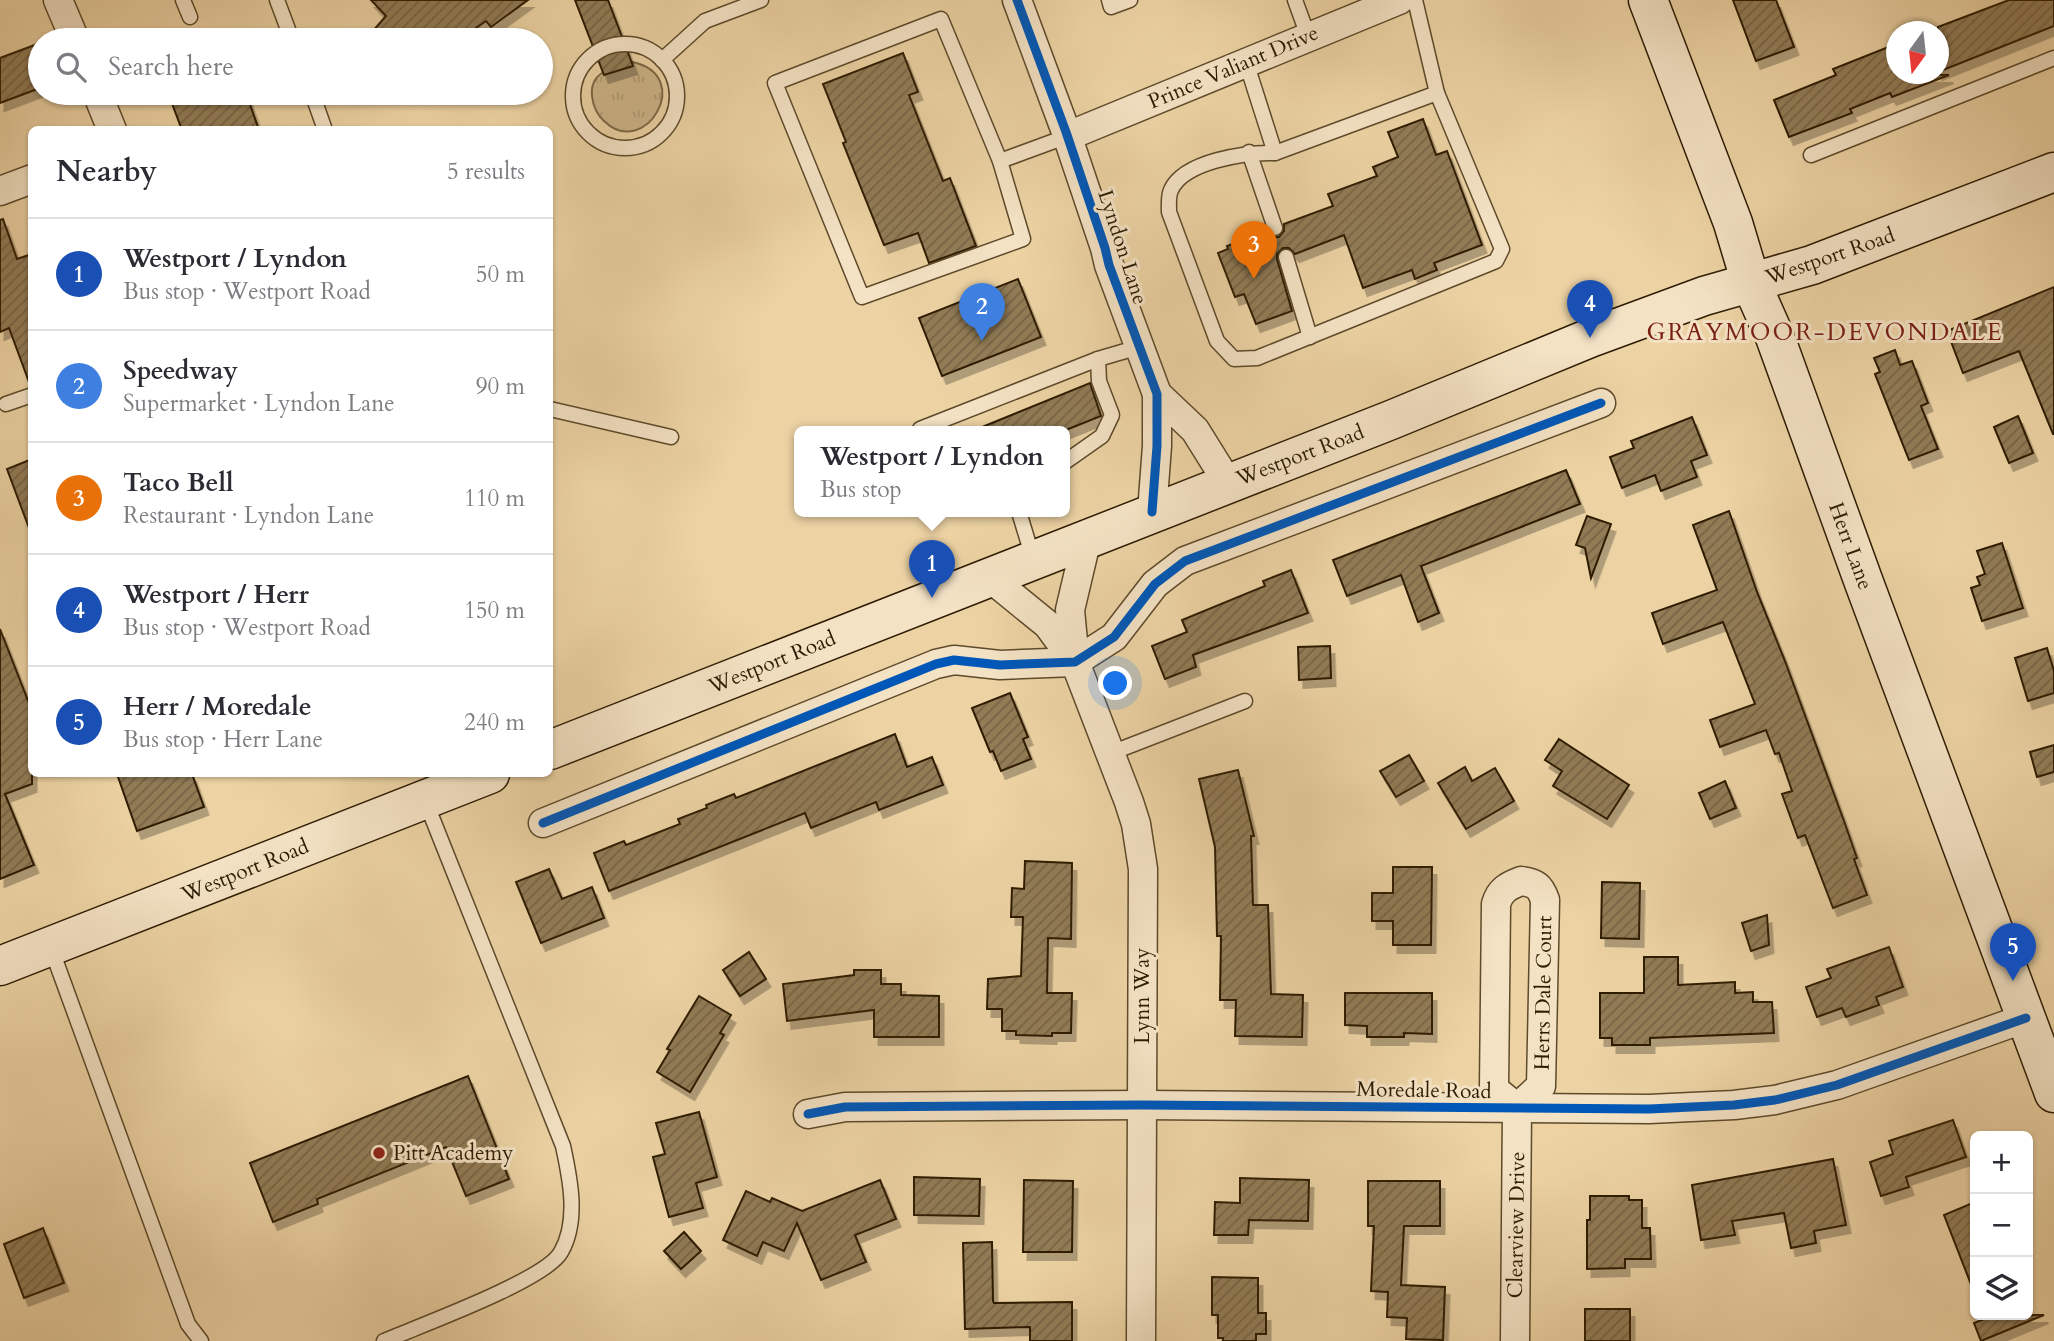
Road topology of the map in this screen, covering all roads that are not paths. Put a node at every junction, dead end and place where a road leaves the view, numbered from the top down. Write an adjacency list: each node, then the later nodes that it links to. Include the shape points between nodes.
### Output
1 (58, 0): 13 (street)
2 (183, 0): 12 (lane)
3 (277, 0): 14 (lane)
4 (761, 0): 17 (lane, via 705,21)
5 (1017, 0): 24 (street, Lyndon Lane)
6 (1109, 0): 7 (lane, via 1111,7)
7 (1130, 0)
8 (1295, 0): 15 (lane)
9 (1399, 0): 15 (street, Prince Valiant Drive)
10 (1415, 0): 19 (lane)
11 (1648, 0): 34 (main road, Herr Lane, via 1733,223)
12 (190, 18)
13 (70, 28)
14 (288, 28)
15 (1308, 36): 18 (street, Prince Valiant Drive)
16 (2054, 58): 27 (lane)
17 (662, 60): 17 (lane, via 645,48 628,44 595,54 575,81 576,113 584,128 603,143 627,149 659,136 671,123 677,106 677,88)
18 (1246, 62): 24 (street, Prince Valiant Drive); 26 (lane)
19 (1437, 93): 26 (lane); 35 (lane, via 1502,249 1496,261)
20 (102, 105): 22 (street)
21 (316, 105): 23 (lane)
22 (110, 126)
23 (324, 126)
24 (1068, 136): 28 (lane); 36 (street, Lyndon Lane)
25 (1249, 152): 26 (lane); 32 (lane); 35 (lane, via 1187,170 1170,191 1169,212 1217,341 1234,359 1257,358)
26 (1275, 153)
27 (1811, 155)
28 (1000, 161): 28 (lane, via 941,19 775,83 862,297 1023,239)
29 (2054, 172): 34 (main road, Westport Road)
30 (28, 180): 31 (street)
31 (0, 191)
32 (1275, 228)
33 (1286, 257): 35 (lane)
34 (1751, 283): 46 (main road, Westport Road, via 1590,338); 61 (main road, Herr Lane, via 1775,337)
35 (1310, 337)
36 (1139, 346): 37 (lane); 38 (street, Lyndon Lane)
37 (1098, 359): 43 (lane); 45 (lane, via 1099,381 1112,415 1102,436)
38 (1157, 394): 46 (street, Lyndon Lane, via 1195,430); 47 (street, Lyndon Lane)
39 (28, 396): 41 (lane)
40 (1601, 403): 52 (street, via 1185,561 1154,584 1114,637)
41 (6, 404)
42 (553, 410): 44 (lane)
43 (928, 426)
44 (671, 437)
45 (1070, 458)
46 (1228, 483): 47 (main road, Westport Road)
47 (1152, 512): 49 (main road, Westport Road)
48 (1021, 517): 50 (lane)
49 (1087, 538): 50 (main road, Westport Road); 52 (street, Lynn Way, via 1070,610)
50 (1034, 559): 51 (main road, Westport Road)
51 (989, 577): 52 (street, Lynn Way, via 1048,625); 54 (main road, Westport Road)
52 (1075, 662): 55 (street, Lynn Way); 58 (street, via 1000,665 954,660 936,664)
53 (1245, 701): 55 (lane)
54 (553, 749)
55 (1111, 753): 63 (street, Lynn Way, via 1136,824 1143,869)
56 (482, 777): 57 (main road, Westport Road)
57 (425, 799): 59 (main road, Westport Road); 67 (lane, via 563,1146 571,1226 561,1254 526,1280)
58 (543, 823)
59 (50, 946): 60 (main road, Westport Road); 66 (lane, via 188,1324)
60 (0, 966)
61 (2026, 1018): 62 (main road, Herr Lane); 64 (street, Moredale Road, via 1837,1085 1775,1100 1649,1109)
62 (2054, 1093)
63 (1142, 1105): 64 (street, Moredale Road); 65 (street, Moredale Road, via 845,1107); 68 (street, Lynn Way)
64 (1517, 1108): 64 (street, Herrs Dale Court, via 1494,1089 1496,904 1500,893 1521,881 1541,889 1545,913 1541,1086); 69 (street, Clearview Drive)
65 (808, 1114)
66 (201, 1341)
67 (384, 1341)
68 (1141, 1341)
69 (1515, 1341)

